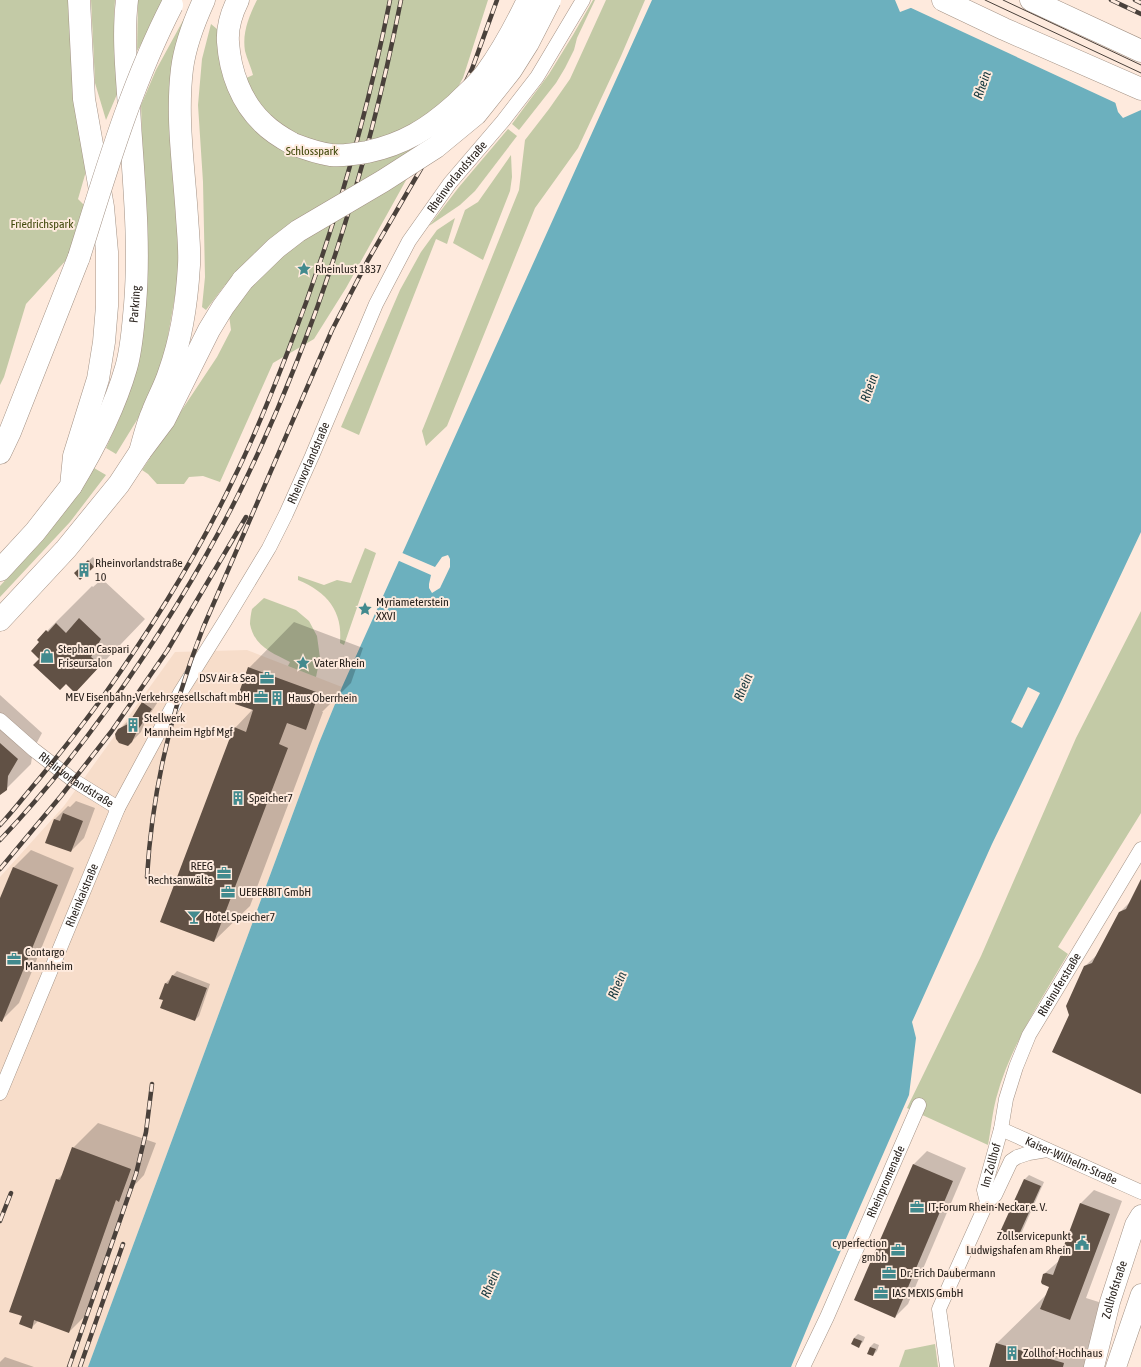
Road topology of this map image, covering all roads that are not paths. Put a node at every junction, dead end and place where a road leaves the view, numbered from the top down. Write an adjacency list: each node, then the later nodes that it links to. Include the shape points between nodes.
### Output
1 (79, 0): 13 (main road, via 84,99 103,207 107,252 104,342)
2 (127, 0): 13 (main road, Parkring, via 126,58 137,238 137,283 126,366 116,398)
3 (204, 0): 15 (main road, via 195,19 187,47 180,94 189,264 186,299 170,372)
4 (238, 0): 5 (main road, bridge, via 229,28 228,41 238,86 251,109 263,123 293,144 313,152 332,155 356,154 385,148 416,135 439,120 485,74 506,43)
5 (528, 0)
6 (550, 0): 15 (main road, bridge, via 511,70 476,114 436,147 298,231 243,280 209,330 164,420)
7 (583, 0): 19 (street, Rheinvorlandstraße, via 537,77 450,184 408,242 376,304 269,548 180,693)
8 (943, 0): 12 (main road)
9 (1031, 0): 11 (main road)
10 (174, 3): 14 (main road, bridge, via 141,72 117,137 79,257)
11 (1141, 51)
12 (1141, 89)
13 (89, 437): 16 (main road, Parkring, via 71,486 35,532)
14 (0, 453)
15 (136, 458): 17 (main road, via 119,484 66,549)
16 (0, 570)
17 (0, 620)
18 (0, 720): 19 (street, Rheinvorlandstraße, via 73,780)
19 (118, 808): 21 (street, Rheinkaistraße)
20 (1141, 849): 23 (street, Rheinuferstraße, via 1029,1035 1006,1099)
21 (0, 1093)
22 (919, 1105): 29 (street, Rheinpromenade)
23 (1001, 1129): 24 (street, Kaiser-Wilhelm-Straße); 26 (street, Im Zollhof, via 984,1190)
24 (1047, 1150): 25 (street, Kaiser-Wilhelm-Straße); 26 (street, Im Zollhof, via 1029,1152 1011,1161 995,1195)
25 (1141, 1192)
26 (987, 1202): 30 (street, Im Zollhof, via 939,1309)
27 (1141, 1215): 31 (main road, Zollhofstraße, via 1135,1225 1110,1302)
28 (1141, 1294): 32 (main road)
29 (803, 1367)
30 (946, 1367)
31 (1094, 1367)
32 (1116, 1367)

